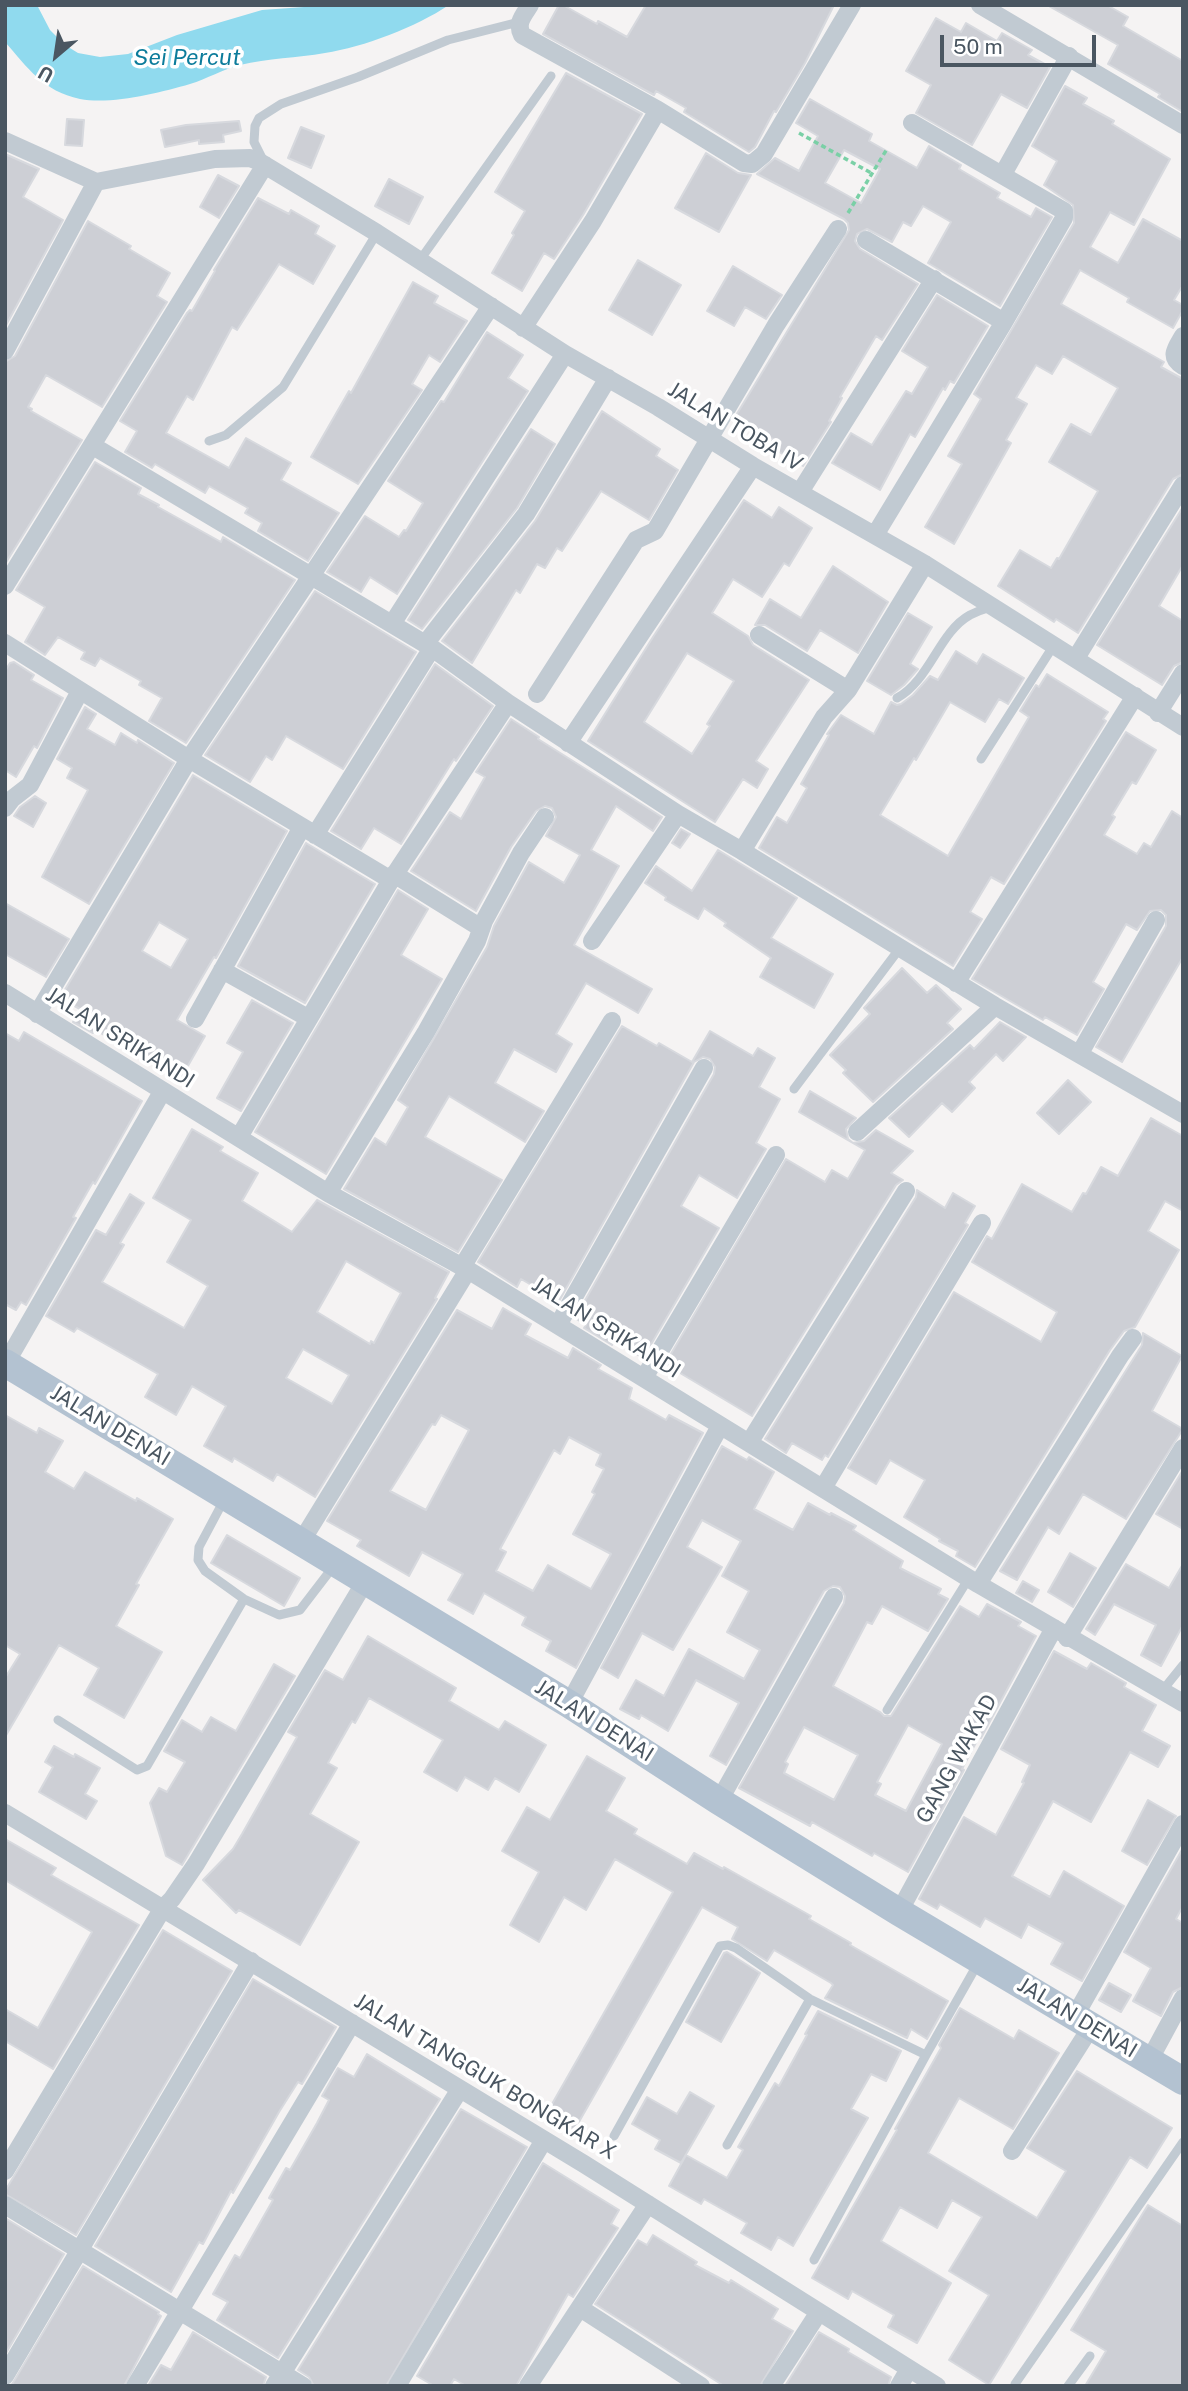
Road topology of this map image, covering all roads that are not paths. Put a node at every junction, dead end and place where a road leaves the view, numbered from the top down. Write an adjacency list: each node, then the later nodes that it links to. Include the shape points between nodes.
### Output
1 (530, 5): 4 (street)
2 (852, 5): 7 (street, via 764,154 752,164)
3 (980, 5): 5 (street)
4 (519, 22): 7 (street, via 522,35); 11 (lane, via 448,40 281,104 259,117 255,126 254,142)
5 (1069, 56): 9 (street); 12 (street)
6 (551, 76): 17 (lane)
7 (657, 110): 21 (street, via 593,221)
8 (912, 123): 12 (street)
9 (1183, 125)
10 (5, 141): 13 (street)
11 (265, 166): 13 (street, JALAN TOBA IV, via 250,158 215,159); 15 (street, JALAN TOBA IV); 29 (street)
12 (1003, 174): 20 (street, via 1065,215)
13 (96, 182): 23 (street)
14 (838, 229): 27 (street)
15 (377, 233): 17 (street, JALAN TOBA IV); 28 (lane, via 283,387 226,435)
16 (866, 240): 18 (street)
17 (420, 260): 19 (street, JALAN TOBA IV)
18 (934, 279): 20 (street); 32 (street)
19 (491, 306): 21 (street, JALAN TOBA IV); 35 (street)
20 (1004, 322): 33 (street)
21 (523, 328): 24 (street, JALAN TOBA IV)
22 (1183, 335): 25 (street, via 1174,354)
23 (5, 351)
24 (565, 354): 26 (street, JALAN TOBA IV); 38 (street)
25 (1183, 366)
26 (608, 378): 27 (street, JALAN TOBA IV); 42 (street, via 526,513)
27 (710, 439): 30 (street, JALAN TOBA IV); 47 (street, via 655,531 636,540)
28 (209, 441)
29 (93, 446): 35 (street); 36 (street)
30 (753, 467): 32 (street, JALAN TOBA IV); 53 (street)
31 (1183, 485): 43 (street)
32 (800, 492): 33 (street, JALAN TOBA IV)
33 (875, 535): 34 (street, JALAN TOBA IV)
34 (925, 564): 37 (street, JALAN TOBA IV); 45 (street)
35 (310, 575): 38 (street); 55 (street)
36 (5, 586)
37 (993, 606): 41 (street, JALAN TOBA IV); 49 (lane, via 968,616 918,681)
38 (392, 624): 42 (street)
39 (759, 635): 45 (street)
40 (5, 643): 46 (street)
41 (1054, 645): 43 (street, JALAN TOBA IV); 54 (lane)
42 (429, 646): 50 (street); 59 (street)
43 (1076, 659): 48 (street, JALAN TOBA IV)
44 (1183, 673): 51 (street)
45 (848, 690): 60 (street, via 824,717)
46 (80, 691): 55 (street); 56 (street, via 30,785)
47 (537, 694)
48 (1135, 696): 51 (street, JALAN TOBA IV); 67 (street)
49 (897, 698)
50 (508, 703): 53 (street); 61 (street)
51 (1158, 713): 52 (street, JALAN TOBA IV)
52 (1183, 727)
53 (568, 743): 57 (street)
54 (981, 759)
55 (189, 760): 59 (street); 70 (street)
56 (5, 808)
57 (678, 814): 60 (street); 64 (street)
58 (545, 817): 63 (street)
59 (309, 831): 61 (street); 66 (street)
60 (742, 851): 65 (street)
61 (392, 877): 63 (street); 71 (street)
62 (1156, 920): 74 (street)
63 (481, 928): 83 (street, via 426,1032)
64 (592, 941)
65 (900, 948): 67 (street); 76 (lane)
66 (222, 970): 71 (street); 72 (street)
67 (957, 983): 69 (street)
68 (5, 993): 70 (street, JALAN SRIKANDI)
69 (995, 1006): 74 (street); 79 (street)
70 (37, 1014): 77 (street, JALAN SRIKANDI)
71 (308, 1018): 80 (street)
72 (195, 1019)
73 (612, 1021): 85 (street)
74 (1080, 1053): 78 (street)
75 (704, 1068): 86 (street)
76 (794, 1089)
77 (162, 1092): 80 (street, JALAN SRIKANDI); 88 (street)
78 (1183, 1114)
79 (857, 1132)
80 (239, 1137): 83 (street, JALAN SRIKANDI)
81 (776, 1155): 89 (street)
82 (906, 1191): 91 (street)
83 (328, 1193): 85 (street, JALAN SRIKANDI)
84 (982, 1223): 93 (street)
85 (465, 1269): 86 (street, JALAN SRIKANDI); 95 (street)
86 (558, 1325): 89 (street, JALAN SRIKANDI)
87 (1133, 1338): 98 (street)
88 (7, 1367): 94 (main road, JALAN DENAI)
89 (644, 1378): 90 (street, JALAN SRIKANDI)
90 (720, 1426): 91 (street, JALAN SRIKANDI); 105 (street)
91 (749, 1443): 93 (street, JALAN SRIKANDI)
92 (1183, 1448): 101 (street, GANG WAKAD)
93 (823, 1489): 98 (street, JALAN SRIKANDI)
94 (226, 1495): 95 (main road, JALAN DENAI); 100 (lane, via 199,1547 198,1560 205,1571)
95 (301, 1542): 96 (main road, JALAN DENAI)
96 (336, 1563): 97 (main road, JALAN DENAI); 100 (lane, via 300,1611 279,1615)
97 (366, 1580): 105 (main road, JALAN DENAI); 111 (street)
98 (973, 1581): 101 (street, JALAN SRIKANDI); 106 (lane)
99 (834, 1597): 108 (street)
100 (244, 1599): 107 (lane, via 147,1766 138,1770)
101 (1061, 1633): 103 (street, JALAN SRIKANDI); 112 (street, GANG WAKAD)
102 (1183, 1665): 103 (lane)
103 (1162, 1691): 104 (street, JALAN SRIKANDI)
104 (1183, 1703)
105 (569, 1704): 108 (main road, JALAN DENAI)
106 (887, 1710)
107 (58, 1720)
108 (719, 1801): 112 (main road, JALAN DENAI)
109 (5, 1813): 111 (street, JALAN TANGGUK BONGKAR X)
110 (1183, 1824): 117 (street)
111 (168, 1903): 114 (street, JALAN TANGGUK BONGKAR X); 128 (street)
112 (899, 1912): 113 (main road, JALAN DENAI)
113 (980, 1960): 117 (main road, JALAN DENAI); 119 (lane)
114 (251, 1961): 118 (street, JALAN TANGGUK BONGKAR X); 131 (street)
115 (1183, 1998): 120 (street)
116 (810, 1999): 119 (lane); 123 (lane, via 736,1948 720,1946); 126 (lane)
117 (1083, 2022): 120 (main road, JALAN DENAI); 127 (street)
118 (352, 2024): 122 (street, JALAN TANGGUK BONGKAR X); 134 (street)
119 (926, 2055): 132 (lane)
120 (1149, 2061): 121 (main road, JALAN DENAI)
121 (1183, 2081)
122 (460, 2089): 124 (street, JALAN TANGGUK BONGKAR X); 139 (street)
123 (614, 2136)
124 (544, 2140): 129 (street, JALAN TANGGUK BONGKAR X); 143 (street)
125 (1183, 2142): 140 (lane)
126 (727, 2145)
127 (1012, 2151)
128 (5, 2171)
129 (648, 2204): 133 (street); 135 (street, JALAN TANGGUK BONGKAR X)
130 (5, 2205): 131 (street)
131 (80, 2252): 134 (street); 138 (street)
132 (814, 2260)
133 (580, 2308): 144 (street); 145 (street)
134 (180, 2310): 139 (street); 141 (street)
135 (819, 2312): 137 (street, JALAN TANGGUK BONGKAR X); 146 (street)
136 (1090, 2356): 149 (lane)
137 (909, 2369): 147 (street); 148 (street, JALAN TANGGUK BONGKAR X)
138 (5, 2376)
139 (278, 2379): 142 (street)
140 (1015, 2384)
141 (135, 2386)
142 (303, 2386)
143 (397, 2386)
144 (528, 2386)
145 (701, 2386)
146 (771, 2386)
147 (899, 2386)
148 (937, 2386)
149 (1068, 2386)

